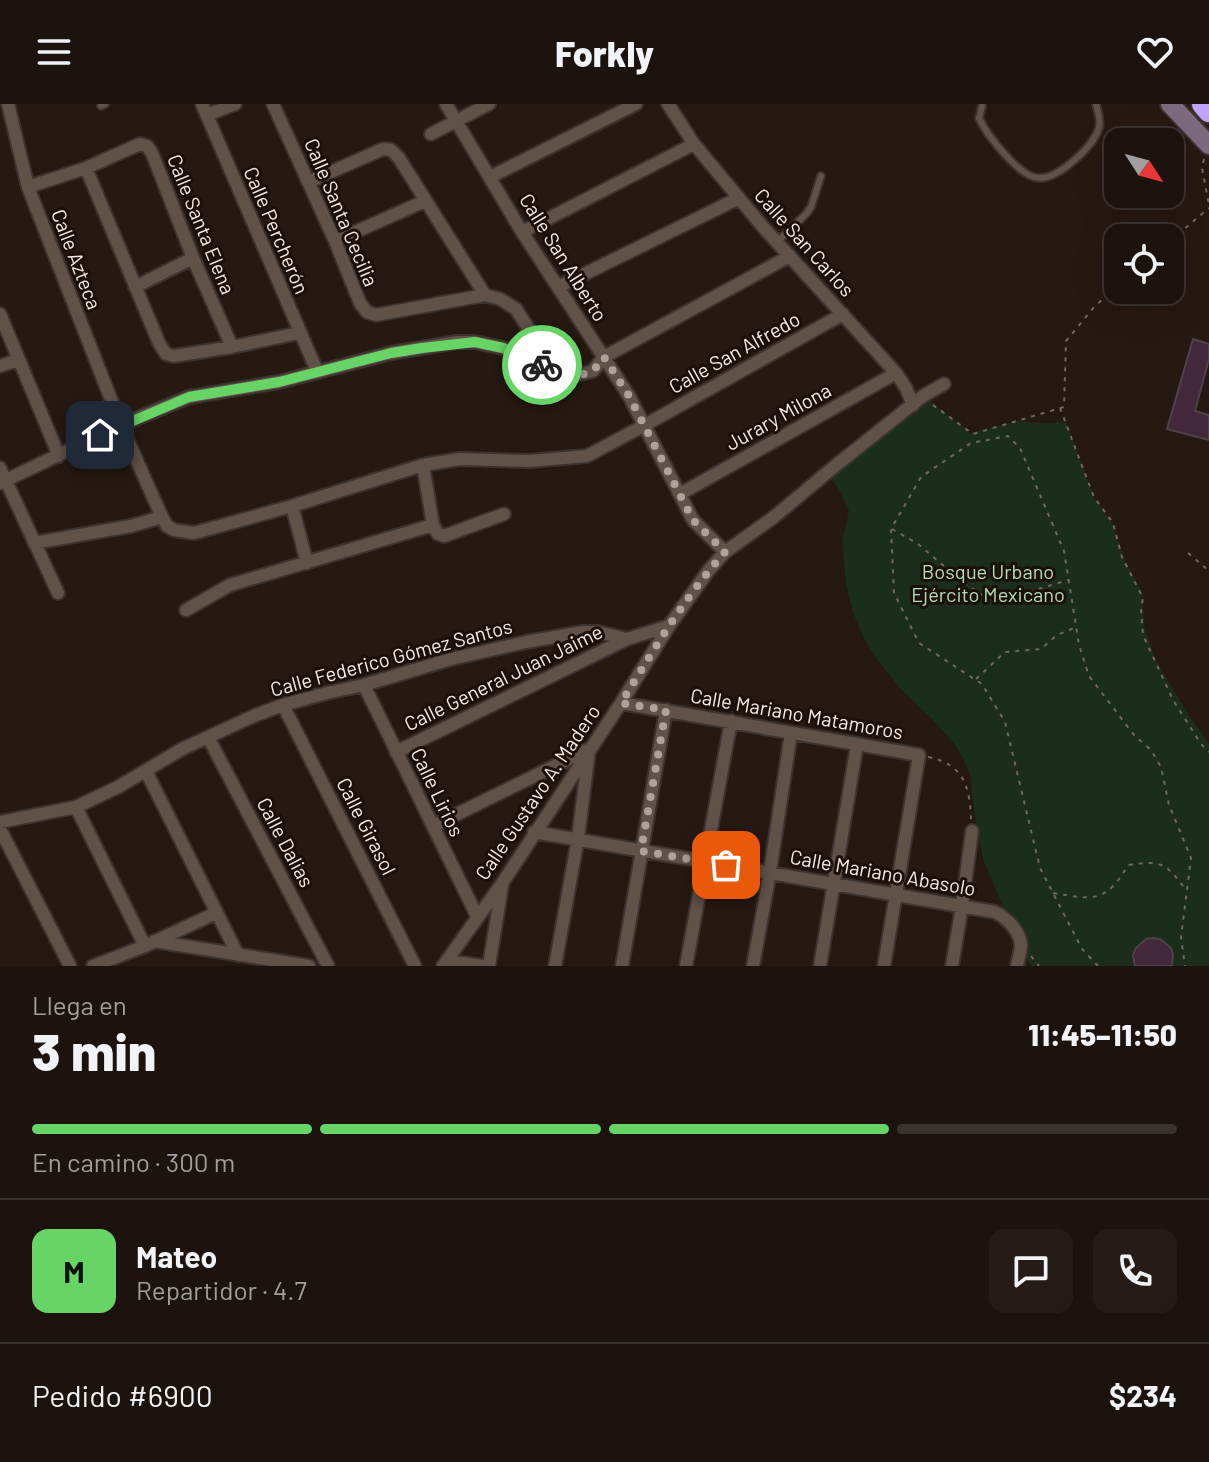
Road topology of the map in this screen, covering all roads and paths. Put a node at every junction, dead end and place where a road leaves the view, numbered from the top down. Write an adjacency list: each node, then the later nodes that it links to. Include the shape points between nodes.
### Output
1 (8, 104): 22 (street, Calle Azteca)
2 (235, 104): 12 (street)
3 (273, 104): 21 (street, Calle Santa Cecilia)
4 (446, 104): 14 (street, Calle San Alberto)
5 (489, 104): 14 (street)
6 (636, 104): 20 (street)
7 (668, 104): 16 (street, Calle San Carlos)
8 (1096, 104): 11 (lane, via 1100,122 1086,149 1060,170 1039,178 1026,174 988,135 979,118)
9 (1170, 104): 17 (street)
10 (1203, 104): 13 (highway)
11 (982, 106)
12 (204, 110): 38 (street, Calle Percherón)
13 (1209, 111)
14 (456, 121): 15 (street); 20 (street, Calle San Alberto)
15 (431, 134)
16 (694, 144): 23 (street, Calle San Carlos); 27 (street)
17 (1207, 149): 25 (path, via 1202,168)
18 (86, 168): 22 (street, Calle Santa Elena); 31 (street, Calle Santa Elena, via 140,144 147,146); 32 (street)
19 (821, 176): 29 (lane, via 811,207)
20 (490, 177): 27 (street, Calle San Alberto)
21 (308, 182): 24 (street, via 388,149); 28 (street, Calle Santa Cecilia)
22 (28, 187): 50 (street, Calle Azteca)
23 (739, 198): 29 (street, Calle San Carlos); 33 (street)
24 (425, 201): 28 (street); 34 (street)
25 (1209, 206): 26 (path)
26 (1184, 228)
27 (522, 232): 33 (street, Calle San Alberto)
28 (335, 241): 34 (street, Calle Santa Cecilia, via 360,303 371,314)
29 (777, 242): 30 (street, Calle San Carlos)
30 (790, 256): 37 (street, Calle San Carlos); 40 (street)
31 (193, 258): 32 (street); 39 (street, Calle Santa Elena)
32 (135, 287): 39 (street, via 166,354)
33 (558, 287): 40 (street, Calle San Alberto)
34 (485, 295): 43 (street, via 516,309)
35 (1104, 298): 49 (path, via 1066,341)
36 (0, 314): 41 (street)
37 (843, 314): 45 (street, Calle San Carlos); 51 (street, Calle San Alfredo)
38 (299, 333): 39 (street); 44 (street, Calle Percherón)
39 (232, 347)
40 (604, 357): 43 (street, via 586,374); 51 (street, Calle San Alberto)
41 (18, 360): 42 (street); 52 (street)
42 (0, 366)
43 (554, 370): 44 (street, via 475,342)
44 (317, 371): 50 (street, via 189,397)
45 (896, 373): 48 (street, Calle San Carlos); 55 (street, Jurary Milona)
46 (944, 384): 48 (street, Calle Gustavo A. Madero)
47 (930, 403): 49 (path, via 973,434)
48 (913, 405): 62 (street, Calle Gustavo A. Madero)
49 (1060, 408): 83 (path, via 1094,497 1113,523 1122,557 1143,598 1143,635 1173,700)
50 (121, 425): 52 (street); 58 (street, Calle Azteca)
51 (645, 425): 53 (street, Calle San Alfredo, via 587,456); 55 (street, Calle San Alberto)
52 (59, 456): 54 (street)
53 (423, 465): 56 (street, Calle San Alfredo); 59 (street)
54 (2, 477): 61 (street)
55 (680, 494): 62 (street, Calle San Alberto, via 693,520)
56 (292, 506): 58 (street, Calle San Alfredo, via 194,533 174,530); 64 (street)
57 (504, 514): 59 (street, via 444,536)
58 (162, 517): 61 (street)
59 (433, 525): 64 (street)
60 (891, 529): 66 (path, via 984,596 1009,598); 66 (path, via 921,477 971,443 1008,436 1020,448 1064,551); 72 (path, via 894,593 919,643)
61 (34, 543): 67 (street)
62 (725, 552): 69 (street, Calle Gustavo A. Madero)
63 (1188, 553): 65 (path)
64 (307, 563): 68 (street, via 230,585)
65 (1208, 570)
66 (1068, 580): 70 (path)
67 (58, 593)
68 (186, 610)
69 (669, 626): 71 (street, Calle Federico Gómez Santos); 74 (street, Calle Gustavo A. Madero)
70 (1076, 627): 72 (path, via 1041,649 1005,652); 98 (path, via 1089,676 1161,767 1169,805 1191,858)
71 (627, 639): 73 (street, Calle Federico Gómez Santos, via 598,632 557,635); 82 (street, Calle General Juan Jaime)
72 (976, 679): 99 (path, via 1005,722 1040,868)
73 (364, 685): 75 (street, Calle Federico Gómez Santos); 82 (street, Calle Lirios)
74 (621, 703): 76 (street, Calle Mariano Matamoros); 81 (street, Calle Gustavo A. Madero)
75 (283, 705): 79 (street, Calle Federico Gómez Santos); 111 (street, Calle Girasol)
76 (666, 710): 77 (street, Calle Mariano Matamoros); 93 (street)
77 (731, 721): 78 (street, Calle Mariano Matamoros); 94 (street)
78 (791, 733): 80 (street, Calle Mariano Matamoros); 95 (street)
79 (208, 737): 85 (street, Calle Federico Gómez Santos); 110 (street, Calle Dalias)
80 (857, 745): 84 (street, Calle Mariano Matamoros); 97 (street)
81 (590, 748): 88 (street); 91 (street, Calle Gustavo A. Madero); 92 (street)
82 (396, 752): 88 (street, Calle Lirios)
83 (1209, 752)
84 (919, 755): 90 (path, via 941,759 958,771 967,791); 100 (street)
85 (146, 771): 86 (street, Calle Federico Gómez Santos); 102 (street)
86 (76, 807): 87 (street, Calle Federico Gómez Santos); 104 (street)
87 (0, 822)
88 (433, 826): 103 (street, Calle Lirios)
89 (0, 829): 107 (street)
90 (972, 831): 101 (street)
91 (534, 832): 92 (street, Calle Mariano Abasolo); 96 (street, Calle Gustavo A. Madero)
92 (578, 838): 93 (street, Calle Mariano Abasolo); 113 (street)
93 (641, 851): 94 (street, Calle Mariano Abasolo); 114 (street)
94 (704, 862): 95 (street, Calle Mariano Abasolo); 115 (street)
95 (770, 872): 97 (street, Calle Mariano Abasolo); 116 (street)
96 (503, 882): 103 (street, Calle Gustavo A. Madero); 112 (street)
97 (834, 884): 100 (street, Calle Mariano Abasolo); 117 (street)
98 (1187, 891): 99 (path, via 1170,868 1150,862 1128,865 1107,894 1081,898); 122 (path, via 1181,937)
99 (1053, 893): 121 (path, via 1082,949)
100 (895, 895): 101 (street, Calle Mariano Abasolo); 118 (street)
101 (962, 906): 119 (street); 120 (street, Calle Mariano Abasolo, via 995,912 1010,923 1021,943)
102 (216, 913): 104 (street); 105 (street)
103 (477, 916): 106 (street, Calle Gustavo A. Madero)
104 (149, 944): 105 (street); 108 (street)
105 (238, 955): 109 (street)
106 (445, 964): 112 (street)
107 (70, 966)
108 (93, 966)
109 (309, 966)
110 (328, 966)
111 (415, 966)
112 (486, 966)
113 (555, 966)
114 (622, 966)
115 (686, 966)
116 (753, 966)
117 (820, 966)
118 (884, 966)
119 (952, 966)
120 (1017, 966)
121 (1098, 966)
122 (1185, 966)

